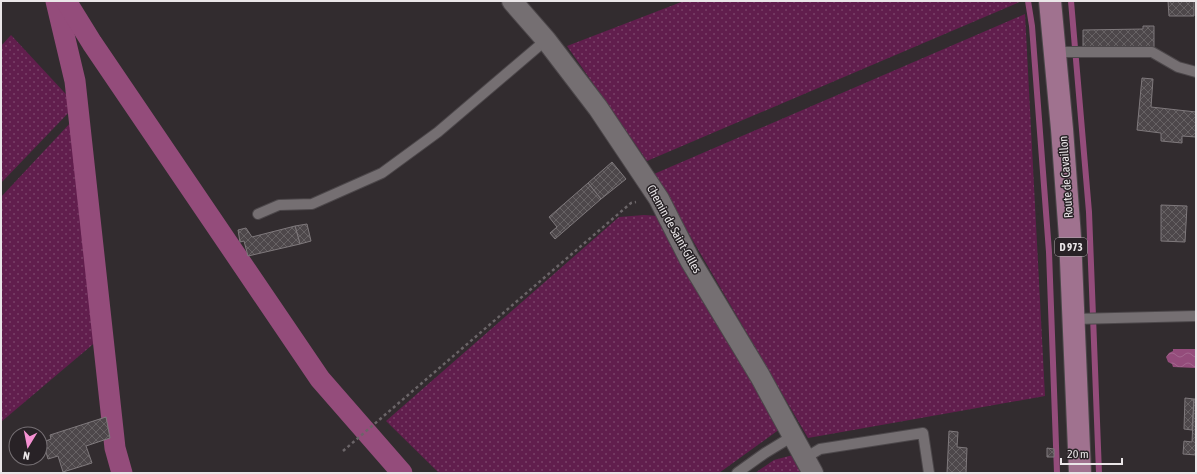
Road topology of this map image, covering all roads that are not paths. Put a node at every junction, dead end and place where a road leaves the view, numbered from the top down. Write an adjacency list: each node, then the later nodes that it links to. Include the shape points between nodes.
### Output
1 (512, 1): 3 (street, Chemin de Saint-Gilles)
2 (1050, 1): 4 (main road, Route de Cavaillon / D 973)
3 (546, 40): 6 (lane, via 438,132 382,173 312,204 279,205); 9 (street, Chemin de Saint-Gilles, via 598,108 659,199 690,260)
4 (1055, 52): 5 (lane, via 1152,52 1178,67); 8 (main road, Route de Cavaillon / D 973)
5 (1196, 72)
6 (258, 214)
7 (1196, 316): 8 (lane)
8 (1074, 319): 13 (main road, Route de Cavaillon / D 973)
9 (793, 436): 10 (street, Chemin de Saint-Gilles); 11 (lane)
10 (809, 465): 12 (lane, via 820,449 923,432)
11 (737, 473)
12 (928, 473)
13 (1080, 473)

